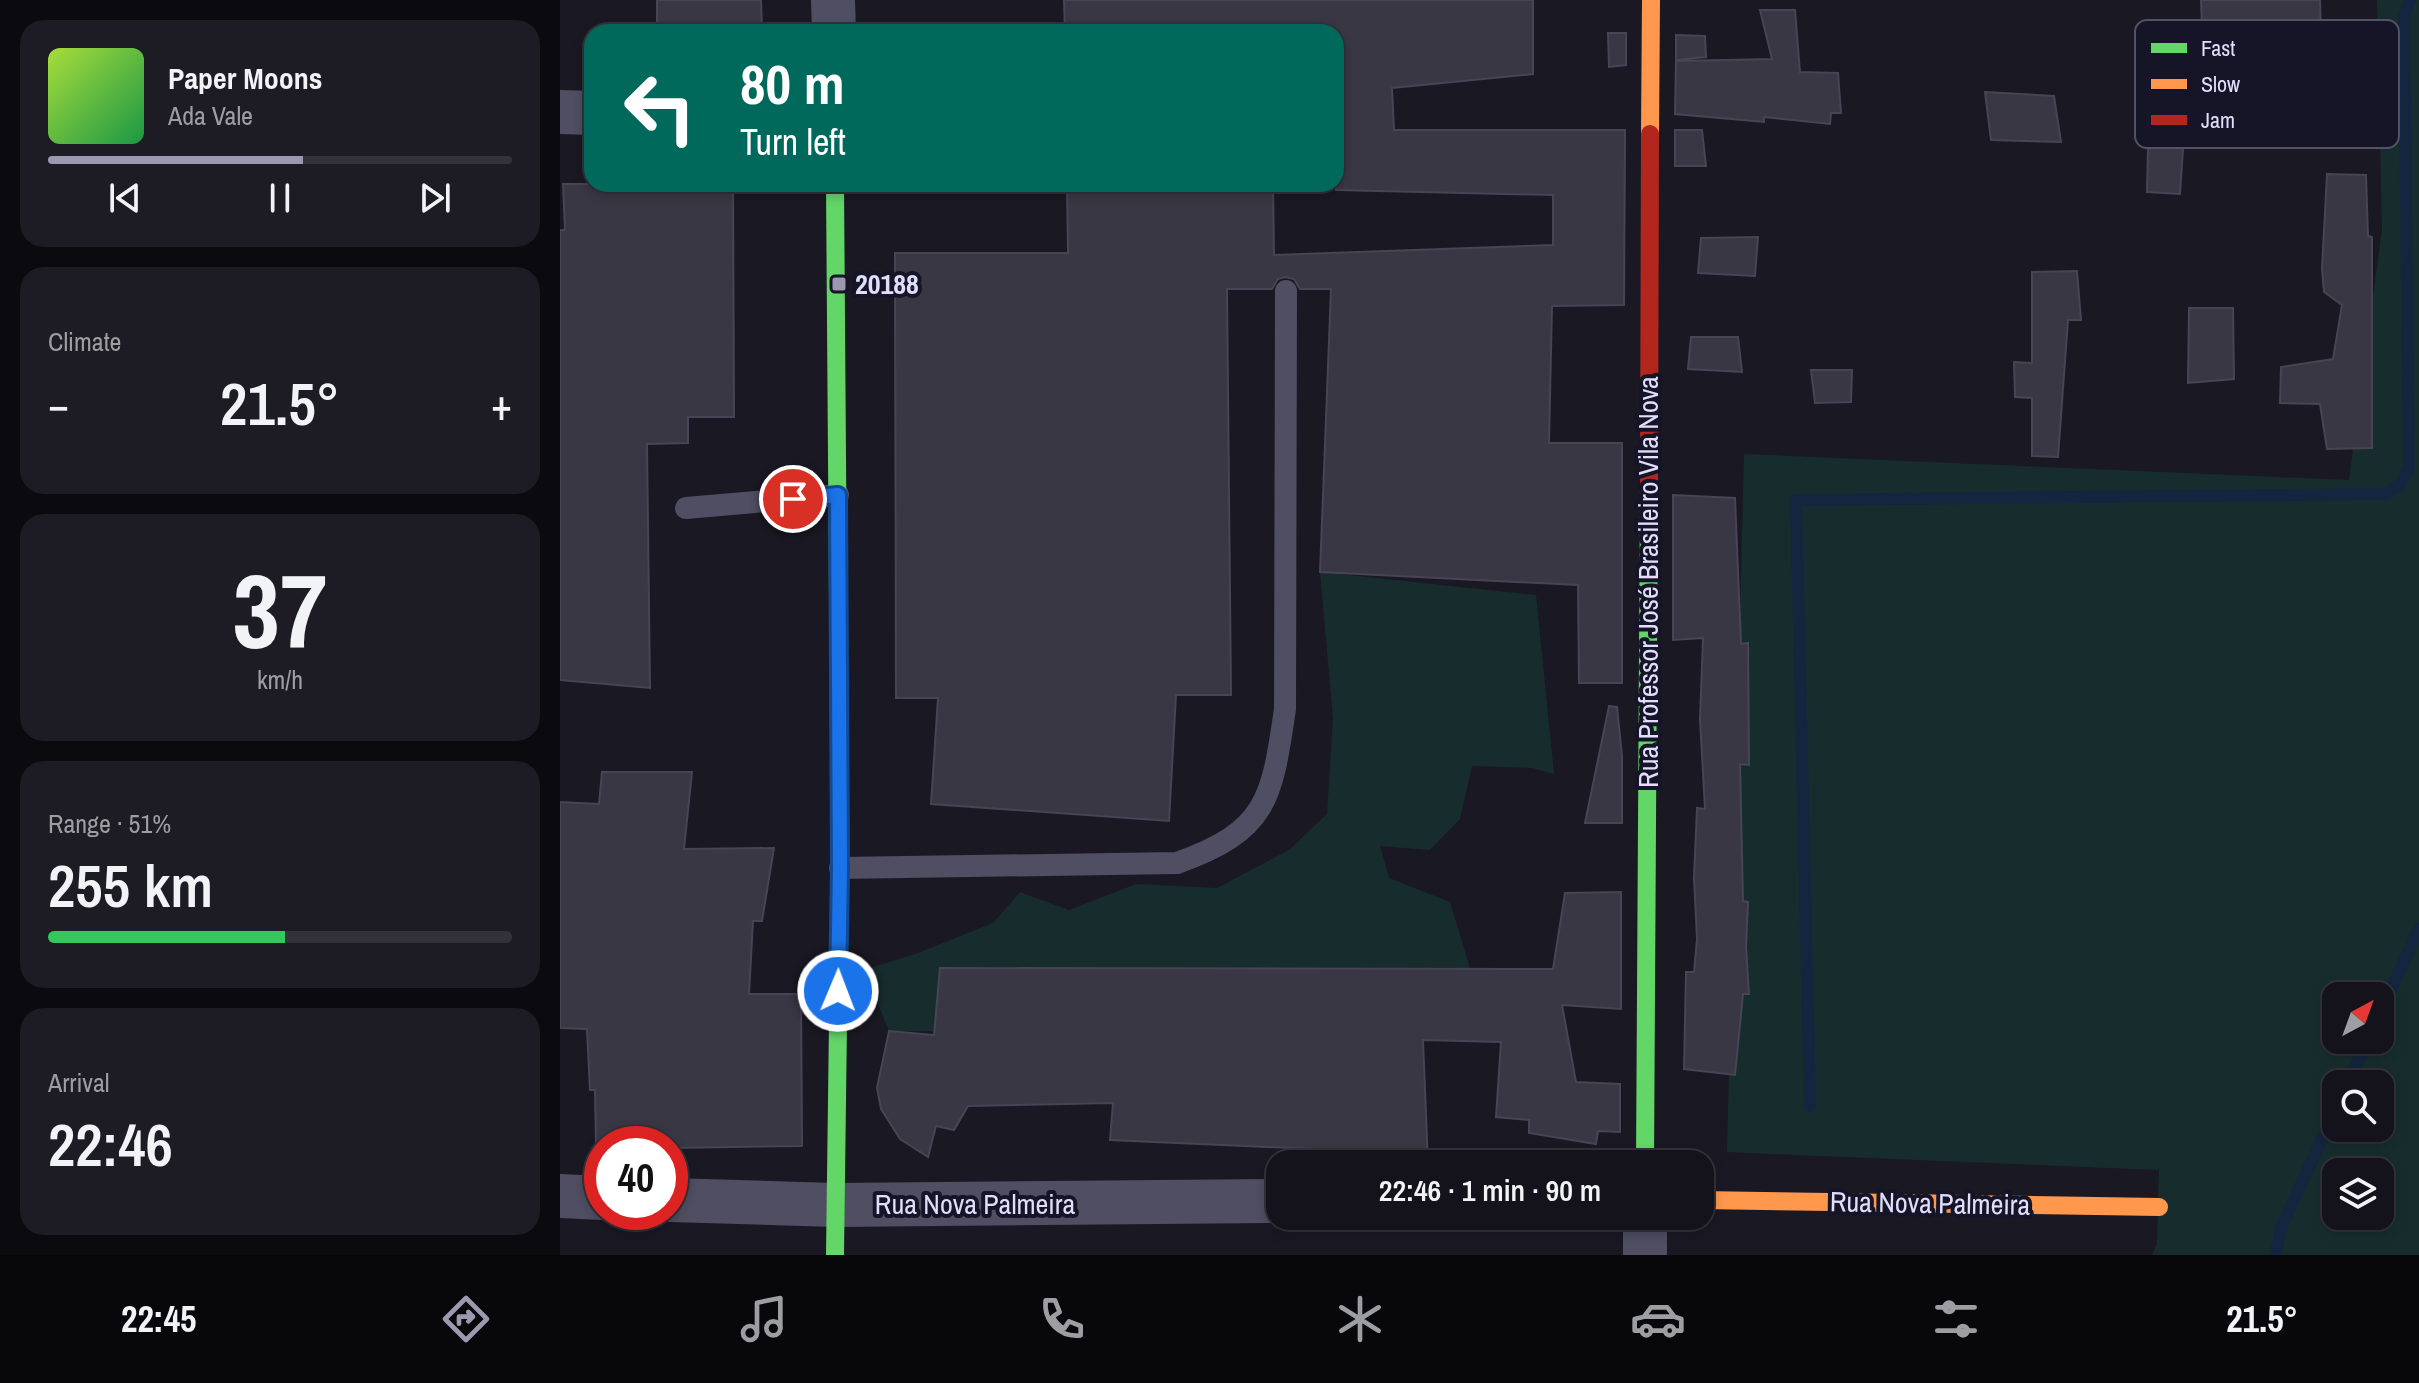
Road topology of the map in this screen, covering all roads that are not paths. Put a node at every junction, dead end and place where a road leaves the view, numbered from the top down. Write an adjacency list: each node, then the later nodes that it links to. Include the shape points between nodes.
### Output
1 (833, 0): 3 (street)
2 (1651, 0): 11 (street, Rua Professor José Brasileiro Vila Nova)
3 (834, 24)
4 (560, 112): 5 (street)
5 (584, 113)
6 (835, 192): 8 (street)
7 (1286, 291): 10 (lane, via 1285,709 1265,804 1238,834 1177,863)
8 (838, 495): 9 (lane); 10 (street)
9 (686, 508)
10 (840, 868): 17 (street)
11 (1645, 1150)
12 (560, 1196): 13 (street)
13 (584, 1197)
14 (1714, 1200): 18 (street, Rua Nova Palmeira)
15 (688, 1201): 17 (street, Rua Nova Palmeira)
16 (1266, 1201): 17 (street, Rua Nova Palmeira)
17 (835, 1205): 20 (street)
18 (2159, 1207)
19 (1645, 1230): 21 (street)
20 (835, 1255)
21 (1645, 1255)

